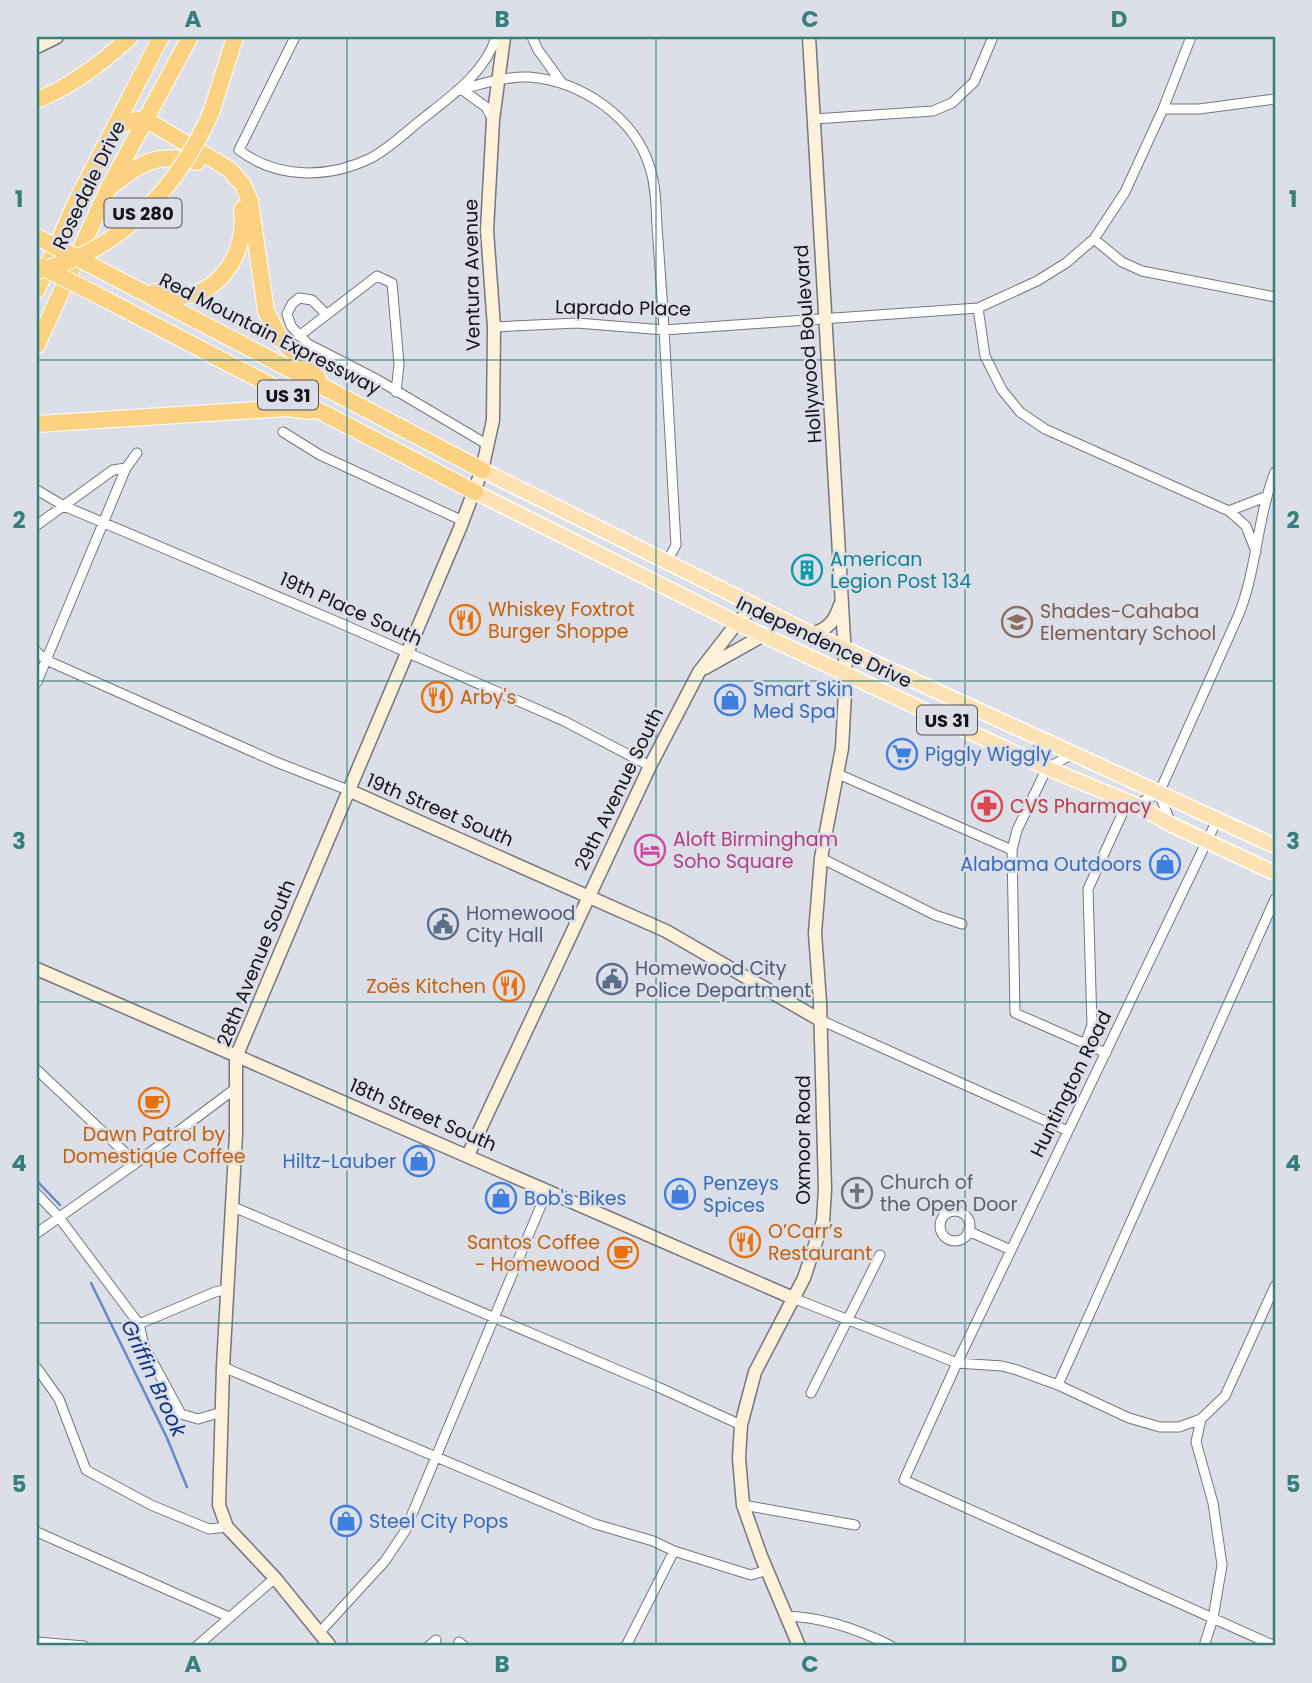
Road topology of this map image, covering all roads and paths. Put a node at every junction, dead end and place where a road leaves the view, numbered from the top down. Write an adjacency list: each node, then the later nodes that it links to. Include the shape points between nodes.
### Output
1 (57, 37): 13 (street)
2 (130, 37): 18 (highway, via 80,78)
3 (161, 37): 23 (highway, Rosedale Drive)
4 (190, 37): 21 (highway, Rosedale Drive)
5 (235, 37): 28 (highway, US 280, bridge, via 211,113 182,169 154,204 110,239 62,265)
6 (295, 37): 16 (street, via 239,150 276,169 323,173 372,157)
7 (496, 37): 16 (street)
8 (504, 37): 14 (street, Ventura Avenue)
9 (533, 37): 15 (street)
10 (809, 37): 20 (street, Hollywood Boulevard)
11 (993, 37): 20 (street, via 974,82 952,103 933,111)
12 (1191, 37): 19 (street, Laprado Place)
13 (37, 47)
14 (498, 80): 15 (street, via 528,77); 16 (street); 22 (street, Ventura Avenue)
15 (562, 83): 36 (street, via 599,101 623,122 650,167)
16 (461, 89): 22 (street, via 486,107)
17 (1275, 99): 19 (street)
18 (37, 100)
19 (1163, 109): 26 (street, Laprado Place, via 1125,192)
20 (814, 119): 34 (street, Hollywood Boulevard)
21 (145, 120): 23 (highway, via 126,122); 24 (highway, Rosedale Drive); 39 (highway, via 229,169 243,185 250,201 266,311 283,342)
22 (493, 120): 35 (street, Ventura Avenue, via 487,230)
23 (112, 132): 30 (highway, Rosedale Drive)
24 (108, 189): 29 (highway, via 135,167 160,158 194,160 223,178 242,208 238,254 221,278 199,292 166,296); 38 (highway, Rosedale Drive)
25 (37, 237): 29 (highway, Red Mountain Expressway / US 31, bridge)
26 (1094, 239): 31 (street, via 1122,262 1142,271); 32 (street, Laprado Place, via 1037,282)
27 (37, 264): 41 (highway, US 31, bridge)
28 (37, 271)
29 (115, 278): 39 (highway, Red Mountain Expressway / US 31)
30 (37, 290)
31 (1275, 297)
32 (978, 308): 34 (street, Laprado Place); 53 (street, via 985,356 1002,390 1020,412 1045,429)
33 (326, 314): 37 (street); 37 (street, via 312,300 299,298 287,314); 40 (street, via 377,276 392,283)
34 (825, 319): 36 (street, Laprado Place); 59 (street, Hollywood Boulevard)
35 (494, 327): 36 (street, Laprado Place, via 577,323); 44 (street, Ventura Avenue, via 493,420)
36 (664, 330): 58 (street, via 676,545)
37 (299, 336): 40 (street)
38 (37, 345)
39 (327, 387): 47 (highway, Red Mountain Expressway / US 31)
40 (396, 392): 44 (street)
41 (323, 412): 42 (highway, via 287,408); 50 (highway, US 31)
42 (37, 425)
43 (284, 432): 54 (street, via 320,455)
44 (488, 445): 47 (street, Ventura Avenue)
45 (136, 453): 46 (street)
46 (126, 468): 52 (street, via 113,470); 55 (street)
47 (482, 470): 50 (street, 28th Avenue South); 58 (main road, Independence Drive / US 31)
48 (1275, 472): 51 (street)
49 (37, 490): 52 (street, 19th Place South)
50 (475, 492): 54 (street, 28th Avenue South); 61 (main road, Independence Drive / US 31)
51 (1265, 497): 53 (street); 57 (street)
52 (64, 506): 55 (street, 19th Place South); 56 (street)
53 (1229, 511): 57 (street, via 1246,526)
54 (463, 521): 66 (street, 28th Avenue South)
55 (104, 522): 66 (street, 19th Place South); 67 (street)
56 (37, 525)
57 (1256, 553): 79 (street, via 1239,614)
58 (667, 562): 60 (main road, Independence Drive / US 31)
59 (843, 595): 62 (street, via 836,618); 64 (street, Hollywood Boulevard)
60 (754, 606): 61 (street, 29th Avenue South); 62 (main road, Independence Drive / US 31)
61 (737, 623): 63 (main road, Independence Drive / US 31); 68 (street, 29th Avenue South)
62 (812, 634): 64 (main road, Independence Drive / US 31)
63 (764, 635): 68 (street); 69 (main road, Independence Drive / US 31)
64 (845, 649): 69 (street, Oxmoor Road); 71 (main road, Independence Drive / US 31)
65 (37, 652): 67 (street, 19th Street South)
66 (408, 653): 75 (street, 19th Place South, via 564,721); 78 (street, 28th Avenue South)
67 (46, 660): 70 (street); 78 (street, 19th Street South)
68 (699, 672): 75 (street, 29th Avenue South)
69 (846, 674): 72 (main road, Independence Drive / US 31); 77 (street, Oxmoor Road)
70 (37, 682)
71 (966, 706): 72 (street); 73 (main road, Independence Drive / US 31)
72 (957, 725): 76 (main road, Independence Drive / US 31)
73 (1036, 737): 74 (main road, Independence Drive / US 31); 76 (street)
74 (1073, 754): 76 (street); 79 (main road, Independence Drive / US 31)
75 (650, 766): 88 (street, 29th Avenue South)
76 (1047, 768): 80 (main road, Independence Drive / US 31); 85 (street)
77 (838, 774): 85 (street); 86 (street, Oxmoor Road)
78 (348, 790): 88 (street, 19th Street South); 95 (street, 28th Avenue South)
79 (1159, 793): 80 (street); 81 (main road, Independence Drive / US 31); 82 (street)
80 (1132, 803): 82 (main road, Independence Drive / US 31); 93 (street, via 1088,889 1092,1025)
81 (1218, 818): 83 (street, Huntington Road); 84 (main road, Independence Drive / US 31)
82 (1172, 825): 83 (main road, Independence Drive / US 31)
83 (1207, 842): 87 (main road, Independence Drive / US 31); 94 (street, Huntington Road)
84 (1275, 846)
85 (1012, 850): 93 (street, via 1015,1013)
86 (821, 858): 90 (street); 92 (street, Oxmoor Road, via 816,933)
87 (1275, 873)
88 (588, 897): 92 (street, 19th Street South, via 666,931); 99 (street, 29th Avenue South)
89 (1275, 900): 118 (street)
90 (962, 925)
91 (37, 969): 95 (street, 18th Street South)
92 (820, 1020): 98 (street); 111 (street, Oxmoor Road, via 823,1221)
93 (1085, 1044): 94 (street)
94 (1105, 1053): 98 (street, Huntington Road)
95 (236, 1057): 97 (street, 28th Avenue South); 99 (street, 18th Street South)
96 (37, 1070): 100 (street)
97 (236, 1088): 100 (street); 103 (street, 28th Avenue South)
98 (1068, 1131): 107 (street, Huntington Road)
99 (468, 1155): 101 (street, 18th Street South)
100 (136, 1163): 104 (street)
101 (547, 1191): 111 (street, 18th Street South); 112 (street)
102 (37, 1194): 104 (street)
103 (231, 1206): 110 (street, 28th Avenue South); 112 (street)
104 (58, 1216): 106 (street); 114 (street)
105 (968, 1231): 107 (street)
106 (37, 1233)
107 (1011, 1250): 115 (street, Huntington Road)
108 (880, 1255): 113 (street)
109 (1275, 1286): 121 (street, via 1225,1396)
110 (228, 1289): 114 (street); 116 (street, 28th Avenue South)
111 (793, 1298): 113 (street); 122 (street, Oxmoor Road, via 755,1372)
112 (495, 1317): 122 (street); 125 (street)
113 (847, 1319): 115 (street); 119 (street)
114 (139, 1324): 120 (street, via 144,1346 181,1414 198,1419)
115 (957, 1363): 118 (street, via 1002,1366); 135 (street, Huntington Road, via 904,1480)
116 (223, 1367): 120 (street, 28th Avenue South); 125 (street)
117 (37, 1368): 128 (street, via 59,1399 86,1470 209,1529)
118 (1058, 1385): 123 (street, via 1129,1418)
119 (811, 1393)
120 (222, 1412): 128 (street, 28th Avenue South, via 219,1505)
121 (1201, 1419): 123 (street); 124 (street)
122 (741, 1425): 126 (street, Oxmoor Road)
123 (1179, 1427): 124 (street)
124 (1196, 1442): 135 (street, via 1213,1503 1222,1565)
125 (435, 1455): 130 (street, via 595,1524); 136 (street, via 398,1542)
126 (743, 1505): 127 (street); 131 (street, Oxmoor Road)
127 (855, 1525)
128 (227, 1528): 132 (street)
129 (37, 1532): 134 (street)
130 (674, 1550): 131 (street, via 751,1575); 143 (street)
131 (767, 1570): 133 (street, Oxmoor Road)
132 (275, 1578): 134 (street); 136 (street)
133 (785, 1616): 144 (street, Oxmoor Road); 145 (street, via 809,1616)
134 (229, 1617): 140 (street)
135 (1213, 1618): 146 (street); 147 (street)
136 (320, 1632): 141 (street); 142 (street)
137 (37, 1642): 138 (street)
138 (66, 1645): 139 (street)
139 (84, 1646)
140 (197, 1646)
141 (330, 1646)
142 (338, 1646)
143 (626, 1646)
144 (799, 1646)
145 (891, 1646)
146 (1204, 1646)
147 (1275, 1646)

